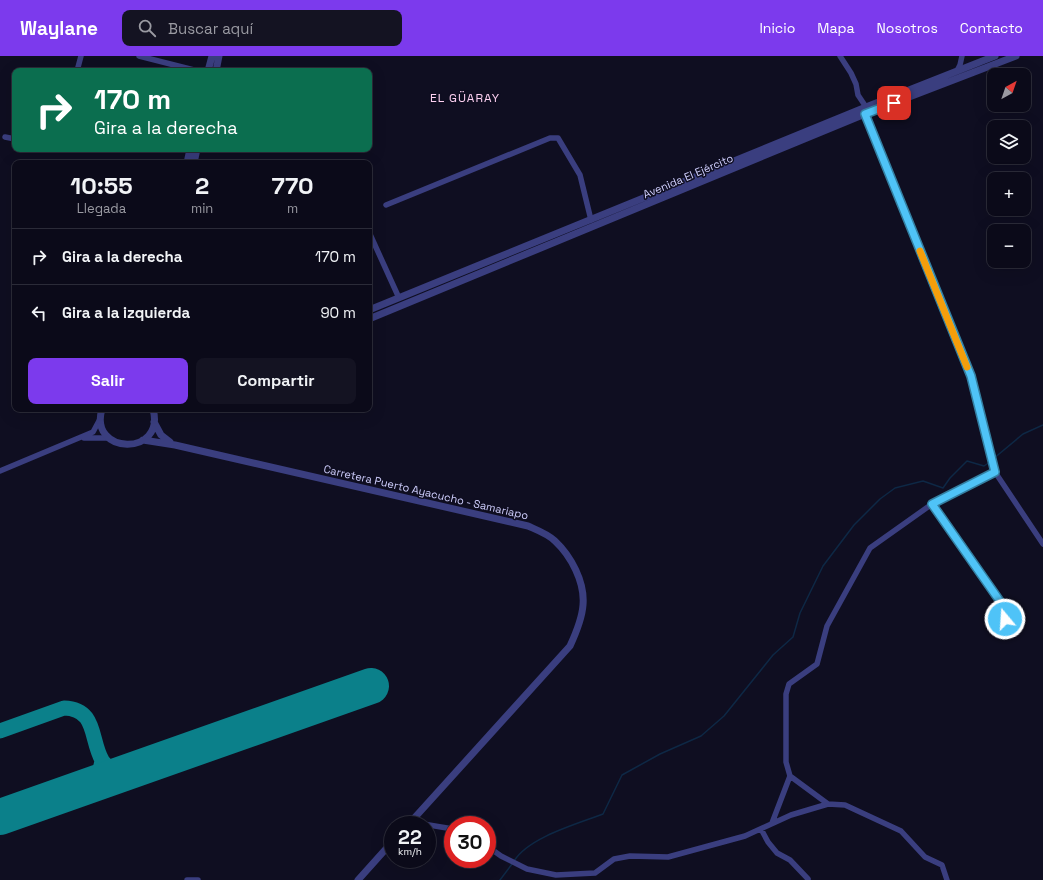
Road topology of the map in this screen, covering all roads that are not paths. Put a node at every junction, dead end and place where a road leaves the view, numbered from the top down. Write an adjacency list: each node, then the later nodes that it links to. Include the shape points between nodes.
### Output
1 (81, 56): 9 (street)
2 (139, 56): 10 (street)
3 (212, 56): 11 (street)
4 (219, 56): 12 (street)
5 (840, 56): 14 (street, via 856,84)
6 (962, 56): 13 (street)
7 (995, 56): 13 (street, Avenida El Ejército)
8 (1016, 56): 14 (street, Avenida El Ejército)
9 (79, 68)
10 (186, 68)
11 (209, 68)
12 (217, 68)
13 (957, 71): 14 (street, Avenida El Ejército)
14 (866, 111): 18 (street, Avenida El Ejército); 22 (street, Avenida El Ejército); 31 (street, via 971,376)
15 (5, 137): 16 (street)
16 (12, 138)
17 (386, 205): 18 (street, via 550,138 558,138 580,175)
18 (591, 220): 20 (street, Avenida El Ejército)
19 (372, 239): 20 (street)
20 (399, 298): 21 (street, Avenida El Ejército)
21 (372, 309)
22 (372, 318)
23 (101, 412): 25 (street)
24 (155, 414): 28 (street, via 152,429); 29 (street, Carretera Puerto Ayacucho - Samariapo, via 165,439)
25 (100, 418): 26 (street, via 102,429); 27 (street, via 93,432)
26 (109, 438): 27 (street); 28 (street, via 126,445)
27 (79, 439): 30 (street)
28 (144, 440): 29 (street, Carretera Puerto Ayacucho - Samariapo)
29 (176, 445): 37 (street, Carretera Puerto Ayacucho - Samariapo, via 528,526 554,541 575,568 583,604 579,626 570,646)
30 (0, 471)
31 (995, 472): 32 (street); 33 (street)
32 (932, 504): 34 (street, via 1004,607); 35 (street, via 870,548 827,626 817,664 789,684 786,694 786,762)
33 (1043, 544)
34 (1007, 631)
35 (790, 776): 36 (street); 38 (street)
36 (828, 804): 38 (street); 46 (street, via 845,805 901,831 925,857 942,865)
37 (415, 816)
38 (772, 823): 39 (street)
39 (761, 829): 41 (street, via 745,836 668,857 630,856 614,860 596,872 556,875 527,869); 42 (street, via 777,852 790,860)
40 (384, 851): 45 (street)
41 (496, 852)
42 (808, 879)
43 (187, 880): 44 (street)
44 (198, 880)
45 (358, 880)
46 (947, 880)

